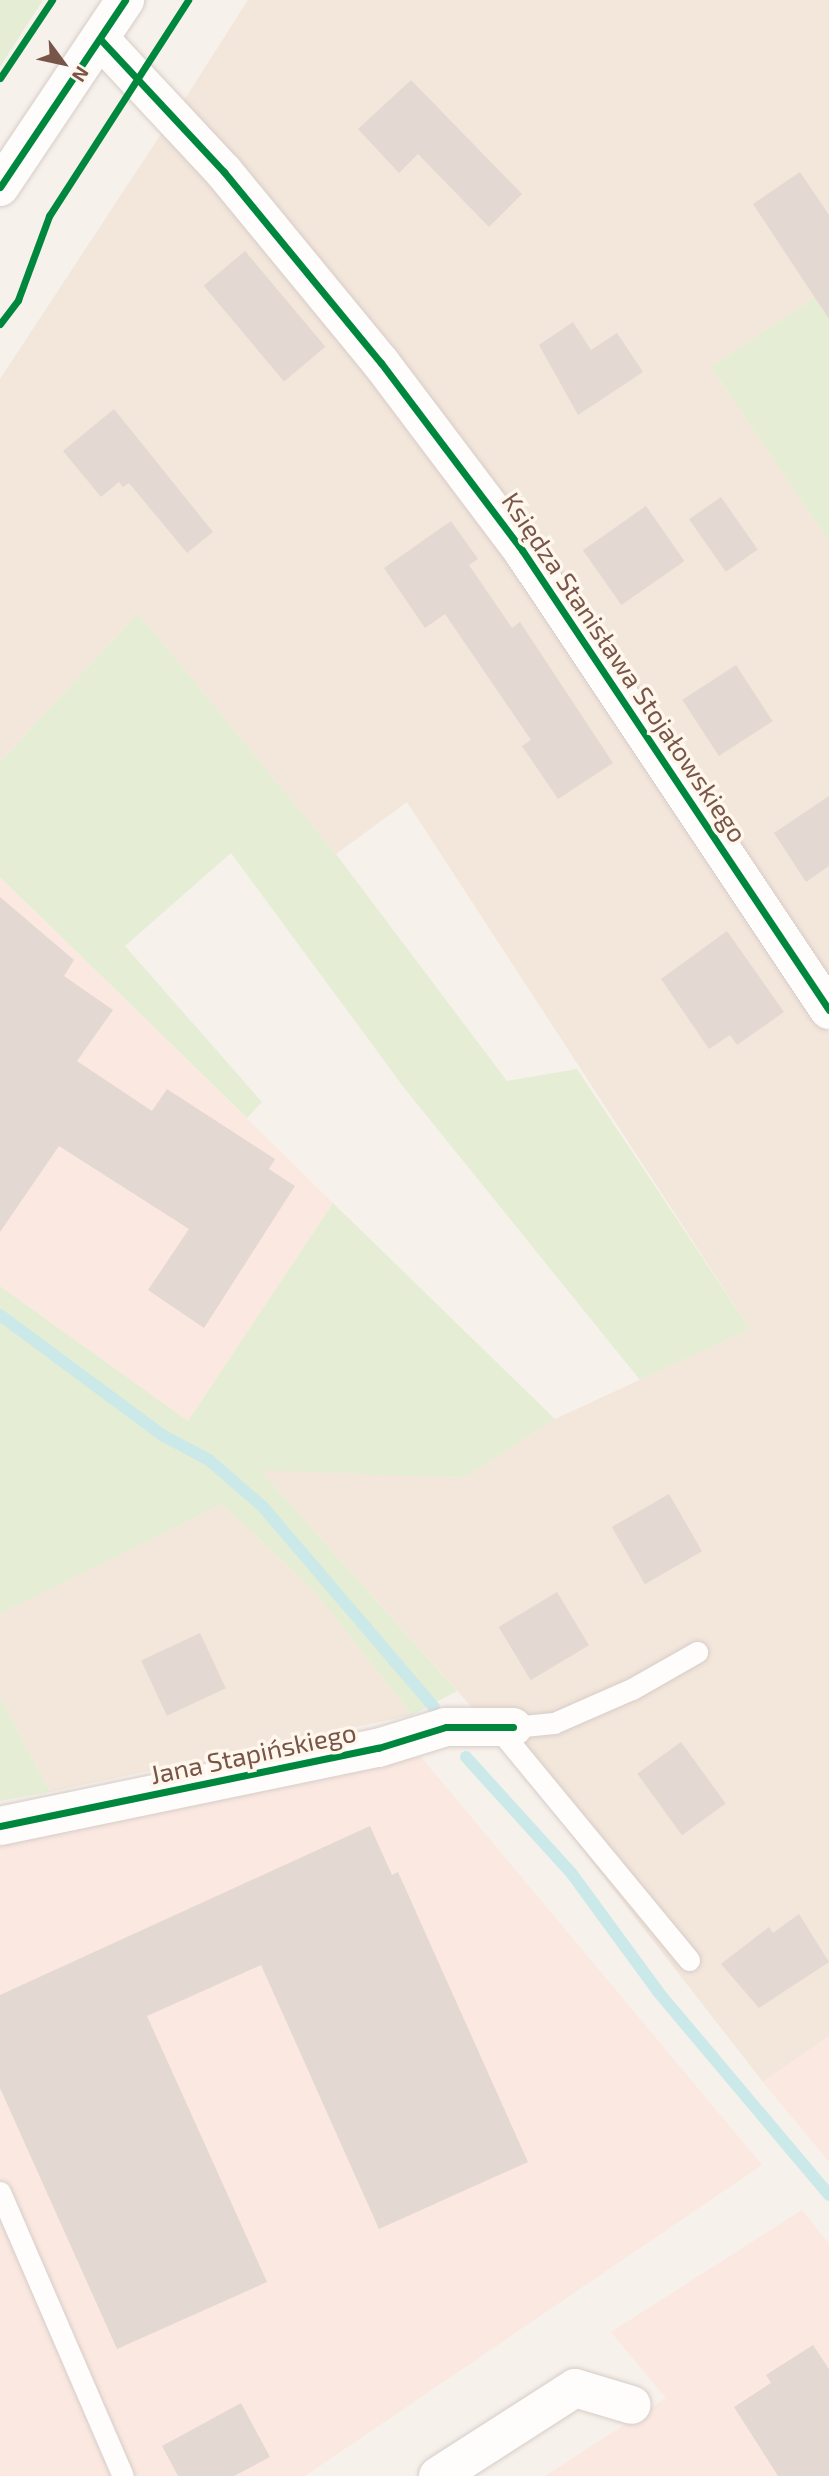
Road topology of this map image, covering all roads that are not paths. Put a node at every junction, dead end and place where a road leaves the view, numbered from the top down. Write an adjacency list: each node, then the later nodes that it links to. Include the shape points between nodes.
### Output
1 (125, 0): 2 (street)
2 (100, 38): 3 (street); 4 (street, Księdza Stanisława Stojałowskiego, via 224,172 381,363 514,539)
3 (0, 187)
4 (829, 1010)
5 (696, 1652): 6 (lane, via 632,1689 554,1723)
6 (505, 1727): 7 (street, Jana Stapińskiego, via 446,1727 378,1748); 8 (lane)
7 (0, 1826)
8 (689, 1960)
9 (0, 2192): 11 (lane)
10 (632, 2406): 12 (street, via 575,2388)
11 (123, 2476)
12 (438, 2476)

